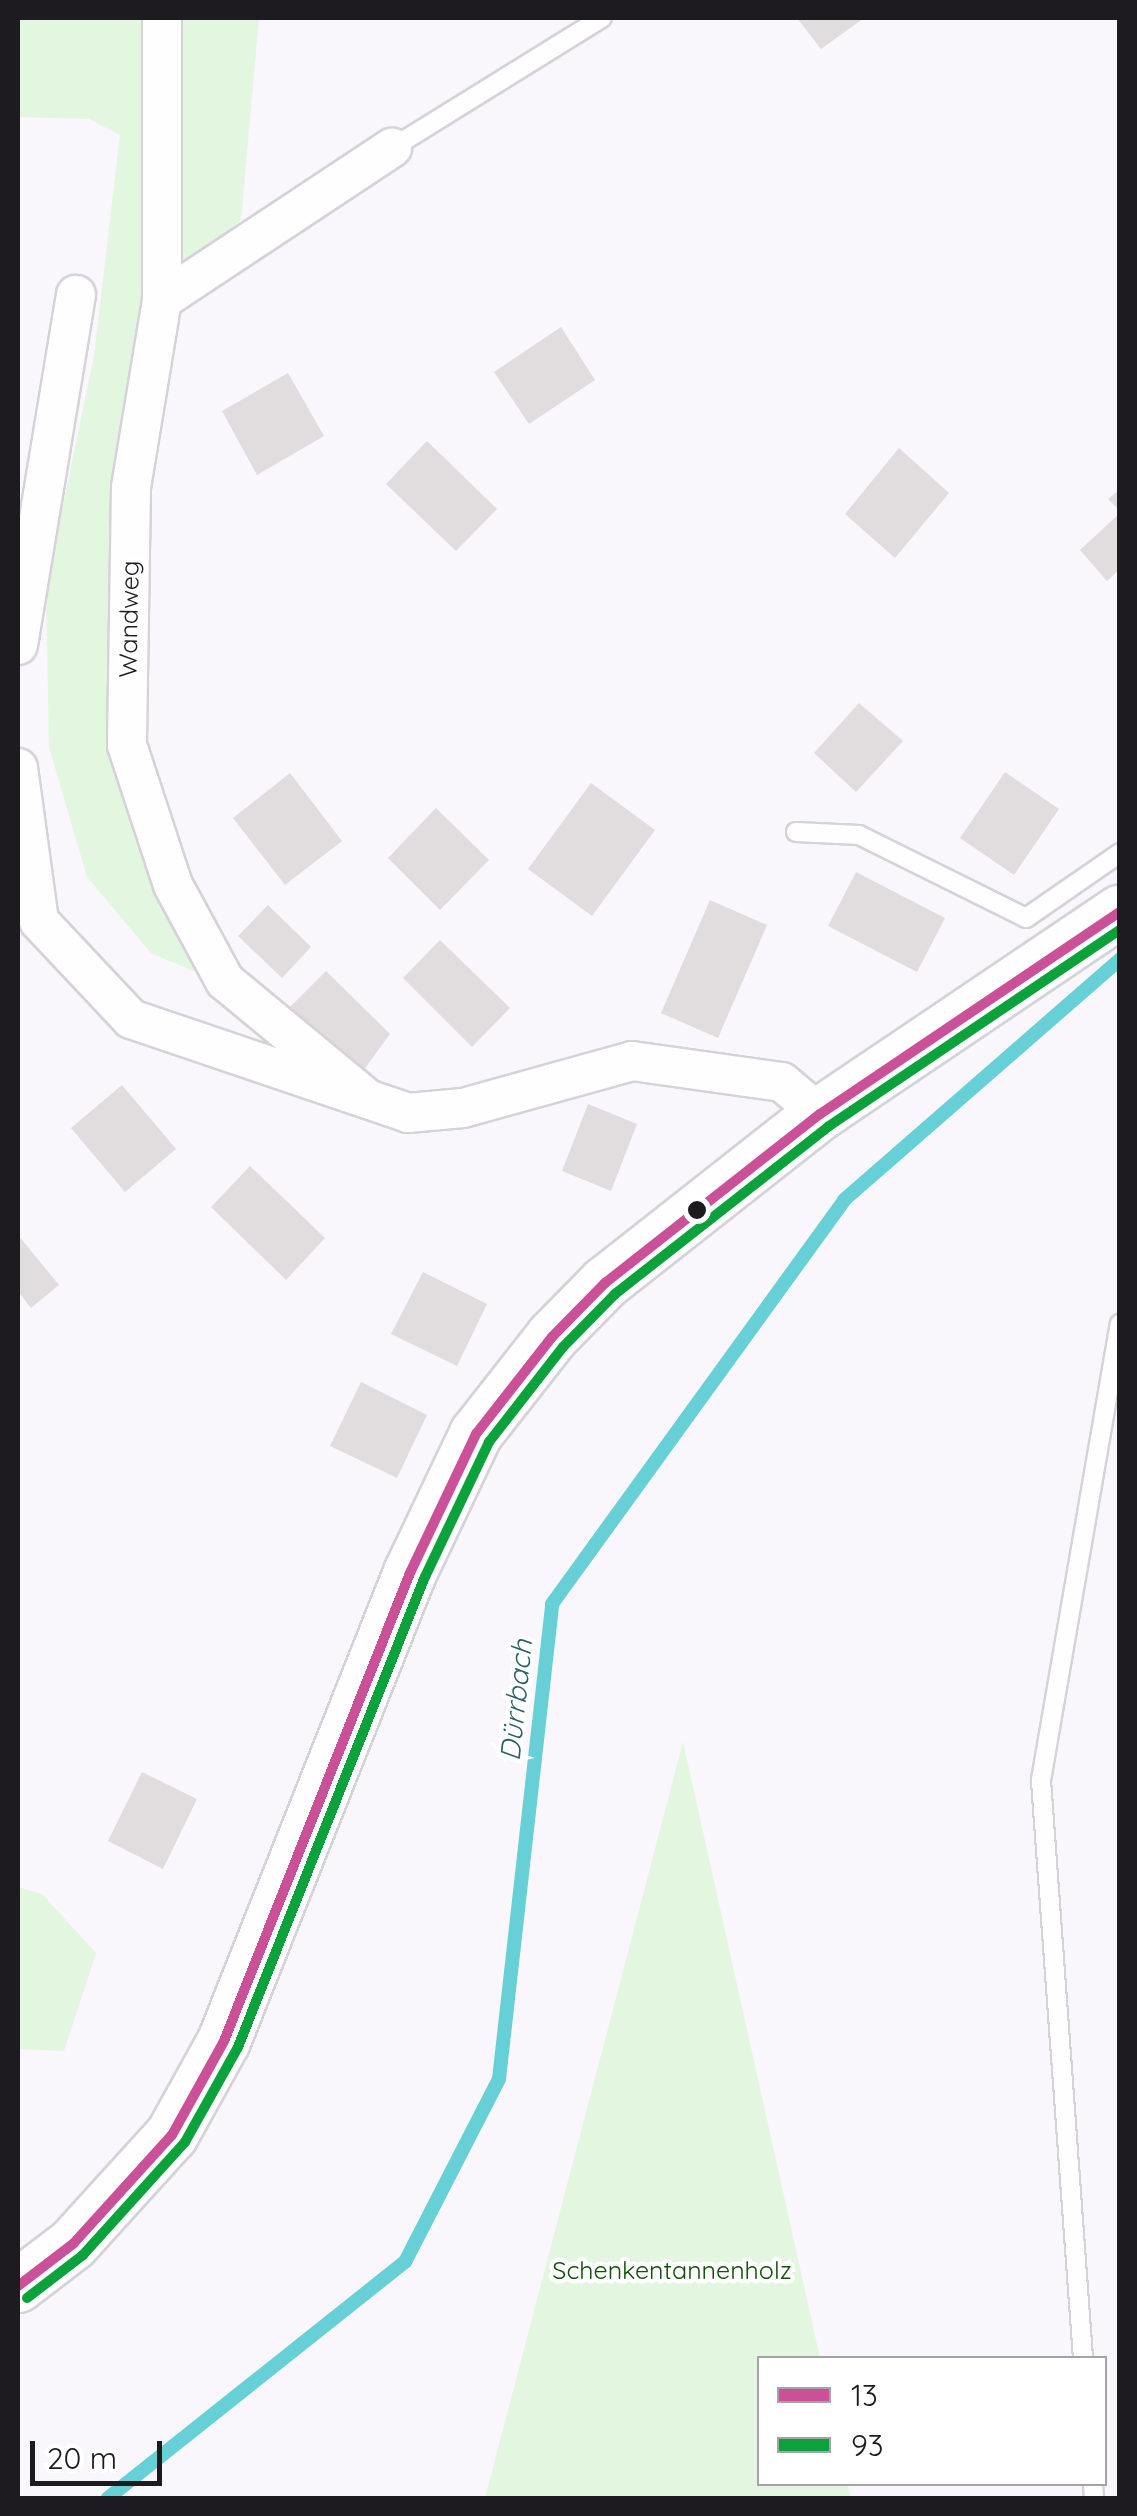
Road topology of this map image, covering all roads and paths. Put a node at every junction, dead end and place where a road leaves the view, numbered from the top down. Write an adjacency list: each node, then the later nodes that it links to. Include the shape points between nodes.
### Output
1 (162, 18): 5 (street, Wandweg)
2 (602, 18): 3 (lane)
3 (392, 148): 5 (street)
4 (76, 295): 6 (street)
5 (162, 300): 11 (street, Wandweg, via 131,487 127,745 173,885 225,980)
6 (18, 645)
7 (18, 768): 11 (street, Wandweg, via 39,922 131,1019 273,1073)
8 (796, 832): 9 (lane, via 859,835 1026,918)
9 (1120, 853)
10 (1120, 912): 12 (street)
11 (364, 1095): 12 (street, Wandweg, via 408,1113 463,1108 632,1061 782,1082)
12 (820, 1114): 14 (street, via 605,1283 552,1337 476,1434 410,1573 224,2041 172,2135 73,2244)
13 (1120, 1324): 15 (lane, via 1040,1780)
14 (18, 2286)
15 (1084, 2356)

